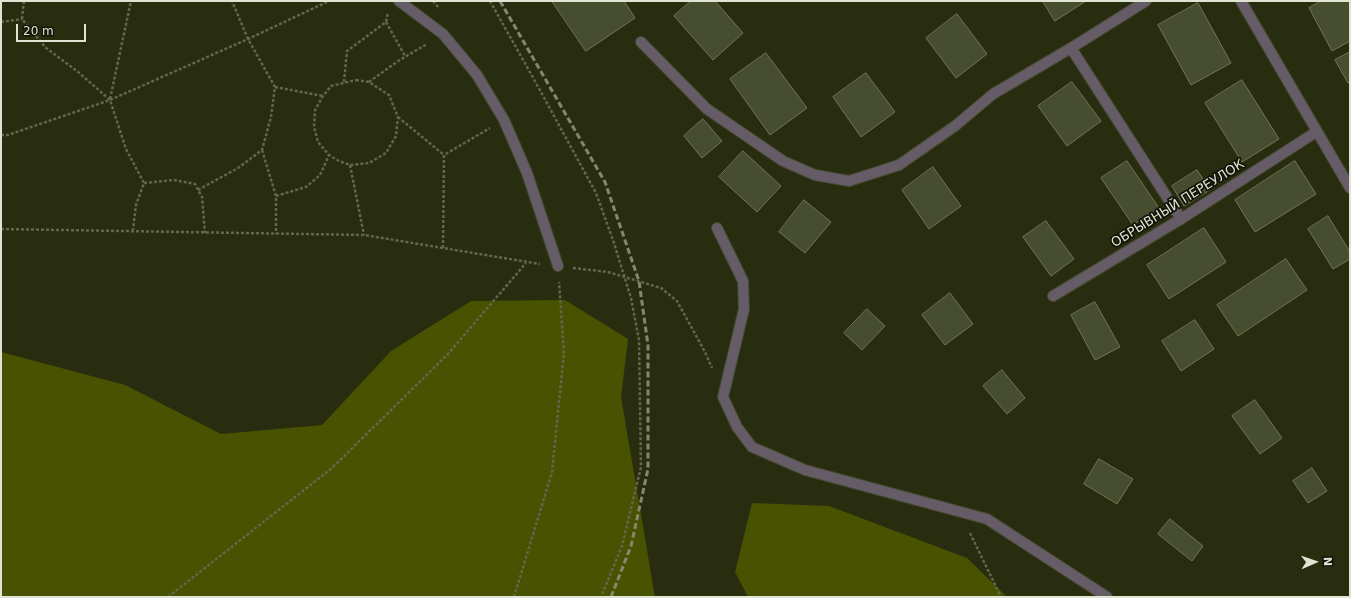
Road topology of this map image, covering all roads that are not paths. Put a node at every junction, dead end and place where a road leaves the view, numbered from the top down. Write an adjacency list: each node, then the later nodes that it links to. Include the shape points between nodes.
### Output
1 (399, 1): 10 (street, via 443,34 478,75 504,120 527,173)
2 (1146, 1): 5 (street)
3 (1241, 1): 6 (street)
4 (641, 42): 5 (street, via 707,109 783,161 815,175 849,182 900,164 955,126 993,94)
5 (1071, 48): 8 (street)
6 (1316, 132): 7 (street); 8 (street, ОБРЫВНЫЙ ПЕРЕУЛОК)
7 (1350, 188)
8 (1181, 219): 11 (street, ОБРЫВНЫЙ ПЕРЕУЛОК)
9 (717, 228): 12 (street, via 743,281 744,309 723,397 737,426 752,447 805,470 987,519)
10 (558, 266)
11 (1053, 296)
12 (1107, 597)

